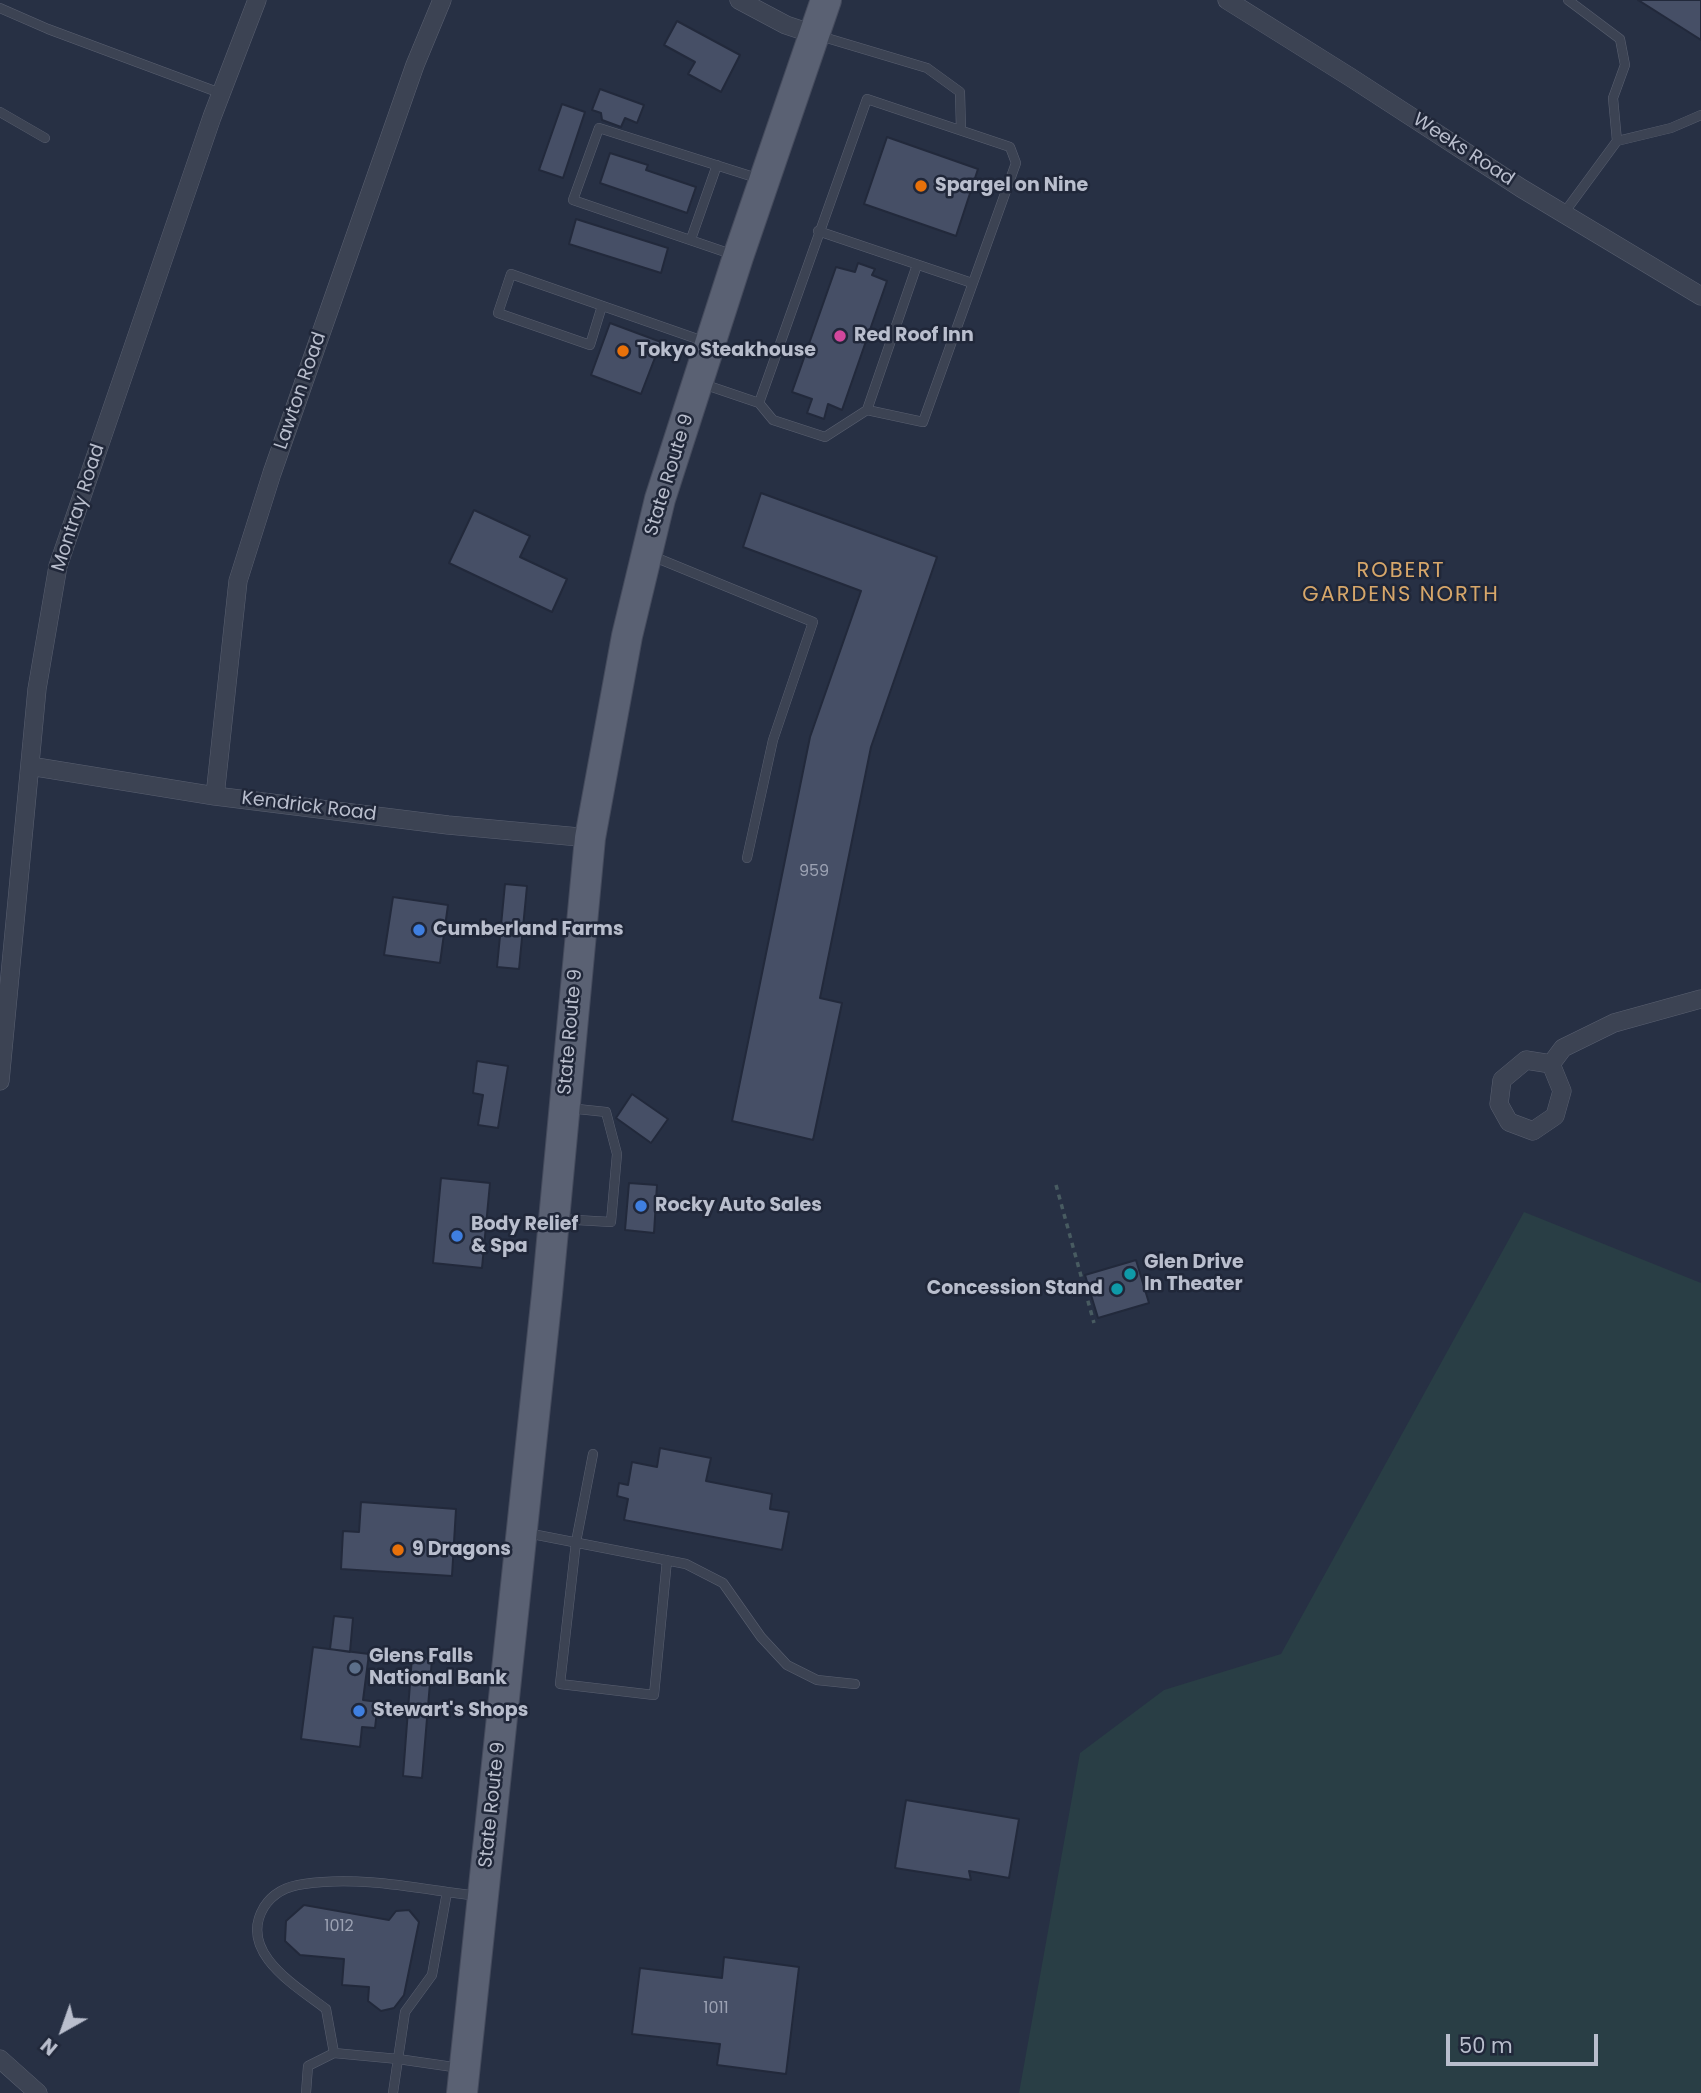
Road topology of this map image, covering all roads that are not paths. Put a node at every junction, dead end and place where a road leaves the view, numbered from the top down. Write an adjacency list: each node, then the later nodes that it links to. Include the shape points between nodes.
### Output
1 (257, 0): 9 (street, Montray Road)
2 (442, 0): 31 (street, Lawton Road, via 276,459 238,581)
3 (739, 0): 8 (street)
4 (825, 0): 8 (main road, State Route 9)
5 (1227, 0): 17 (street, Weeks Road)
6 (1568, 0): 14 (lane, via 1620,39 1625,65 1613,98)
7 (0, 8): 9 (lane)
8 (813, 34): 12 (lane, via 926,68 960,92); 16 (main road, State Route 9)
9 (220, 93): 30 (street, Montray Road, via 58,566 37,689)
10 (0, 112): 13 (lane)
11 (1701, 115): 14 (lane, via 1671,128)
12 (961, 130): 18 (lane, via 867,99); 22 (lane, via 1010,147 1016,163)
13 (45, 138)
14 (1617, 141): 17 (lane)
15 (717, 165): 16 (lane); 19 (lane); 19 (lane, via 599,128 573,200)
16 (765, 181): 20 (main road, State Route 9)
17 (1564, 214): 23 (street, Weeks Road)
18 (818, 231): 21 (lane); 27 (lane)
19 (691, 239): 20 (lane)
20 (738, 257): 25 (main road, State Route 9)
21 (917, 265): 22 (lane); 28 (lane)
22 (972, 283): 28 (lane, via 923,422)
23 (1701, 296)
24 (602, 306): 24 (lane, via 511,274 498,313 590,345); 25 (lane)
25 (711, 343): 26 (main road, State Route 9)
26 (698, 382): 27 (lane); 29 (main road, State Route 9)
27 (759, 403): 28 (lane, via 773,420 825,438)
28 (867, 410)
29 (647, 554): 32 (main road, State Route 9, via 626,636); 33 (lane, via 813,622 773,740)
30 (30, 766): 31 (street, Kendrick Road); 35 (street, Montray Road)
31 (215, 796): 32 (street, Kendrick Road)
32 (590, 838): 38 (main road, State Route 9)
33 (747, 858)
34 (1701, 999): 36 (street, via 1614,1023 1563,1048)
35 (2, 1038): 37 (street, Montray Road)
36 (1551, 1064)
37 (0, 1081)
38 (564, 1108): 39 (main road, State Route 9); 39 (lane, via 606,1112 616,1168 611,1222)
39 (554, 1219): 41 (main road, State Route 9)
40 (593, 1454): 42 (lane)
41 (522, 1532): 42 (lane); 46 (main road, State Route 9)
42 (576, 1542): 43 (lane); 43 (lane, via 560,1684 653,1695)
43 (667, 1560): 44 (lane, via 687,1563 723,1583 787,1665 817,1679)
44 (855, 1684)
45 (447, 1892): 46 (lane); 47 (lane, via 360,1880 301,1884 277,1892 265,1905 256,1939 286,1979 326,2009); 49 (lane, via 432,1975 405,2012)
46 (483, 1896): 50 (main road, State Route 9)
47 (334, 2053): 49 (lane); 52 (lane, via 308,2066)
48 (0, 2059): 51 (street)
49 (398, 2059): 50 (lane); 53 (lane)
50 (463, 2081)
51 (38, 2093)
52 (306, 2093)
53 (393, 2093)

